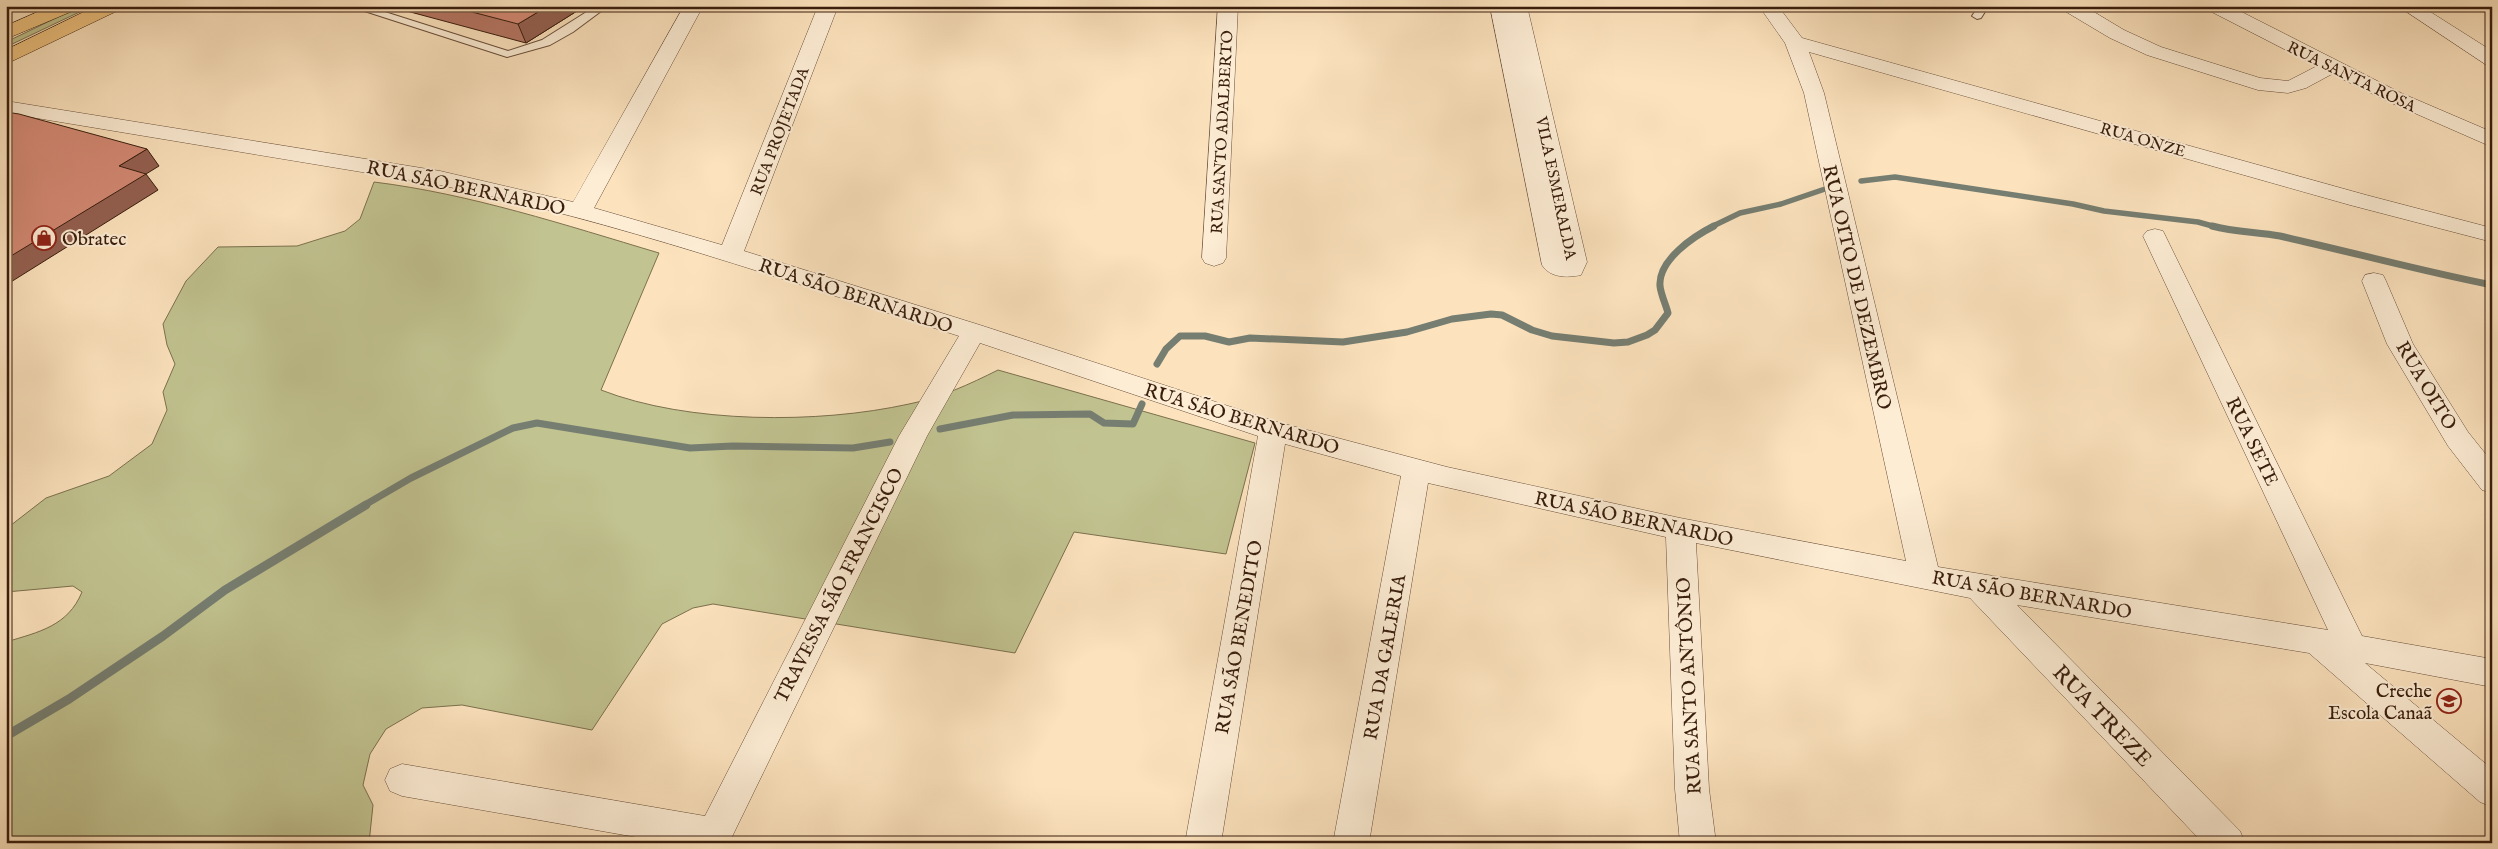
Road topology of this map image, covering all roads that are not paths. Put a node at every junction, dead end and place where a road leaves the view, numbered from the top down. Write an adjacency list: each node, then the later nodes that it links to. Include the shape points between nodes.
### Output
1 (68, 6): 14 (main road)
2 (112, 6): 16 (main road)
3 (354, 6): 4 (lane, via 507,54 555,39)
4 (603, 6)
5 (694, 6): 21 (street)
6 (828, 6): 24 (street, RUA PROJETADA)
7 (1228, 6): 25 (street, RUA SANTO ADALBERTO)
8 (1500, 6): 9 (street, VILA ESMERALDA, via 1554,265 1562,269 1572,268 1575,262)
9 (1517, 6)
10 (1768, 6): 15 (street, RUA OITO DE DEZEMBRO)
11 (2070, 6): 18 (street, via 2154,51 2258,84 2281,87 2299,84)
12 (2215, 6): 18 (street, RUA SANTA ROSA)
13 (2406, 6): 17 (street)
14 (6, 33)
15 (1795, 42): 22 (street, RUA ONZE); 32 (street, RUA OITO DE DEZEMBRO, via 1814,93)
16 (6, 58)
17 (2492, 60)
18 (2331, 66): 20 (street, RUA SANTA ROSA)
19 (6, 107): 21 (street, RUA SÃO BERNARDO, via 440,178)
20 (2492, 140)
21 (580, 212): 24 (street, RUA SÃO BERNARDO)
22 (2492, 235)
23 (2156, 236): 35 (street, RUA SETE)
24 (730, 255): 27 (street, RUA SÃO BERNARDO)
25 (1214, 258)
26 (2374, 281): 30 (street, RUA OITO, via 2400,344 2458,439)
27 (974, 332): 28 (street, RUA SÃO BERNARDO); 39 (street, TRAVESSA SÃO FRANCISCO, via 913,436)
28 (1273, 431): 29 (street, RUA SÃO BERNARDO); 40 (street, RUA SÃO BENEDITO)
29 (1416, 470): 31 (street, RUA SÃO BERNARDO); 41 (street, RUA DA GALERIA)
30 (2492, 482)
31 (1680, 529): 32 (street, RUA SÃO BERNARDO); 42 (street, RUA SANTO ANTÔNIO, via 1692,789)
32 (1925, 577): 33 (street, RUA SÃO BERNARDO)
33 (1979, 587): 34 (street, RUA SÃO BERNARDO); 43 (street, RUA TREZE)
34 (2317, 641): 35 (street, RUA SÃO BERNARDO); 38 (street)
35 (2352, 647): 36 (street, RUA SÃO BERNARDO)
36 (2492, 673)
37 (402, 780): 39 (street)
38 (2492, 792)
39 (712, 838)
40 (1203, 843)
41 (1351, 843)
42 (1698, 843)
43 (2227, 843)

